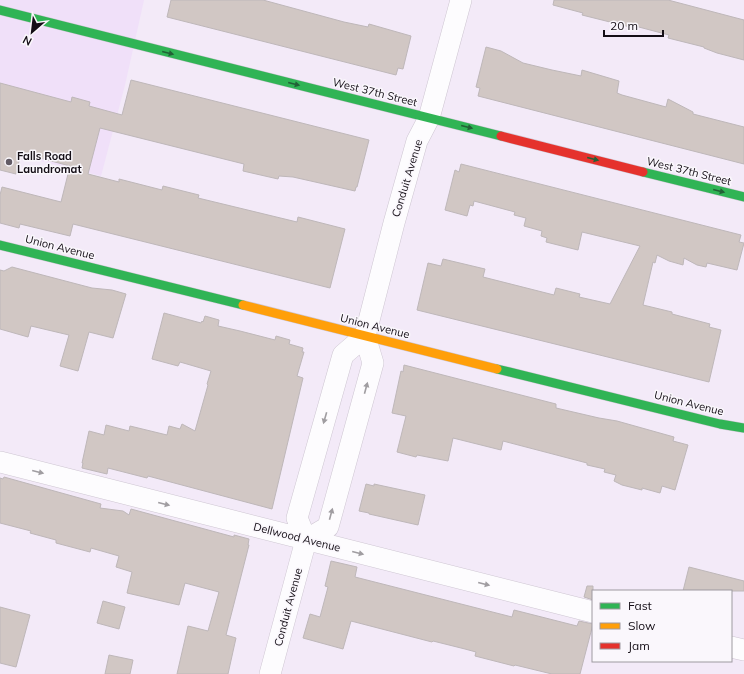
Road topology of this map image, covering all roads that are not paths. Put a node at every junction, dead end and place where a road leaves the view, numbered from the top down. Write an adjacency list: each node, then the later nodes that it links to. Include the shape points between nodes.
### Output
1 (461, 0): 3 (street, Conduit Avenue)
2 (0, 10): 3 (street, West 37th Street, one-way to 3)
3 (429, 118): 4 (street, West 37th Street, one-way to 4); 6 (street, Conduit Avenue, via 417,141)
4 (744, 197)
5 (0, 245): 6 (street, Union Avenue)
6 (365, 336): 7 (street, Union Avenue); 9 (street, one-way to 9, via 343,355 297,518); 9 (street, one-way to 6, via 328,527 373,363)
7 (744, 428)
8 (0, 462): 9 (street, Dellwood Avenue, one-way to 9)
9 (306, 540): 10 (street, Dellwood Avenue, one-way to 10); 13 (street, Conduit Avenue)
10 (592, 612)
11 (732, 647): 12 (street)
12 (744, 650)
13 (270, 674)

